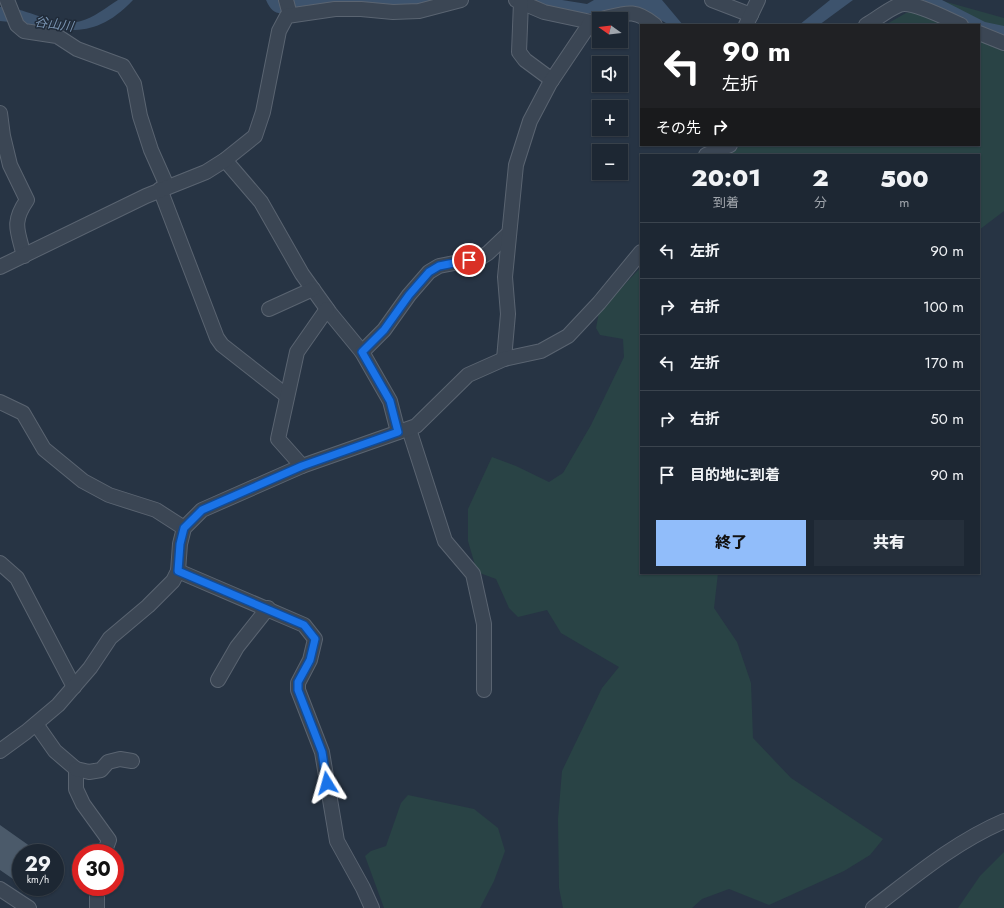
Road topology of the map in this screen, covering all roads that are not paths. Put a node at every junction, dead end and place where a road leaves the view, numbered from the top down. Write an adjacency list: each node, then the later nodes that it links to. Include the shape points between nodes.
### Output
1 (7, 0): 6 (street); 24 (street, via 17,25 24,30 57,36 77,48 123,66 134,84 142,123)
2 (286, 0): 10 (street)
3 (461, 0): 10 (street, via 419,11 335,9)
4 (712, 0): 12 (street)
5 (758, 0): 12 (street)
6 (0, 1)
7 (518, 1): 11 (street, via 544,12); 19 (street, via 520,52 525,60)
8 (902, 2): 14 (street); 15 (street)
9 (628, 12): 13 (street, via 644,17)
10 (290, 15): 23 (street, via 279,31 263,112 255,136)
11 (592, 19)
12 (749, 20)
13 (654, 24)
14 (868, 24)
15 (959, 24)
16 (592, 27): 19 (street)
17 (980, 33): 18 (street)
18 (1004, 43)
19 (552, 80): 25 (street, via 530,121 516,165)
20 (0, 113): 27 (street, via 10,165 27,200 16,222)
21 (728, 146): 22 (street)
22 (708, 154)
23 (225, 160): 24 (street, via 206,172); 29 (street, via 261,202)
24 (164, 188): 27 (street); 34 (street, via 217,338 222,345)
25 (509, 233): 32 (street, via 480,258 439,266 429,272 384,330); 33 (street, via 505,277 508,314)
26 (640, 253): 33 (street, via 568,336 541,351)
27 (24, 256): 28 (street)
28 (0, 267)
29 (313, 289): 30 (street); 31 (street)
30 (269, 309)
31 (327, 309): 32 (street); 34 (street, via 297,352)
32 (362, 352): 36 (street)
33 (504, 359): 36 (street, via 468,375 416,426)
34 (287, 396): 37 (street, via 278,439)
35 (0, 402): 38 (street, via 23,413 44,449 83,481 109,495 156,510)
36 (403, 430): 37 (street); 44 (street, via 445,541 473,574 484,624)
37 (302, 466): 38 (street, via 202,510)
38 (184, 528): 40 (street)
39 (0, 562): 43 (street, via 17,578)
40 (178, 571): 41 (street); 43 (street, via 173,581 148,606 110,638)
41 (268, 608): 42 (street, via 237,647); 55 (street, via 304,625 315,639 310,660 298,682 298,690 322,752 337,841)
42 (218, 680)
43 (74, 687): 45 (street)
44 (484, 690)
45 (36, 724): 46 (street); 48 (street, via 55,751)
46 (0, 751)
47 (132, 761): 48 (street, via 108,762 101,770 89,772)
48 (76, 769): 50 (street, via 76,788 83,804 109,840)
49 (1004, 821): 56 (street, via 952,848)
50 (107, 844)
51 (0, 889): 53 (street)
52 (97, 896): 54 (street)
53 (29, 908)
54 (98, 908)
55 (372, 908)
56 (873, 908)

